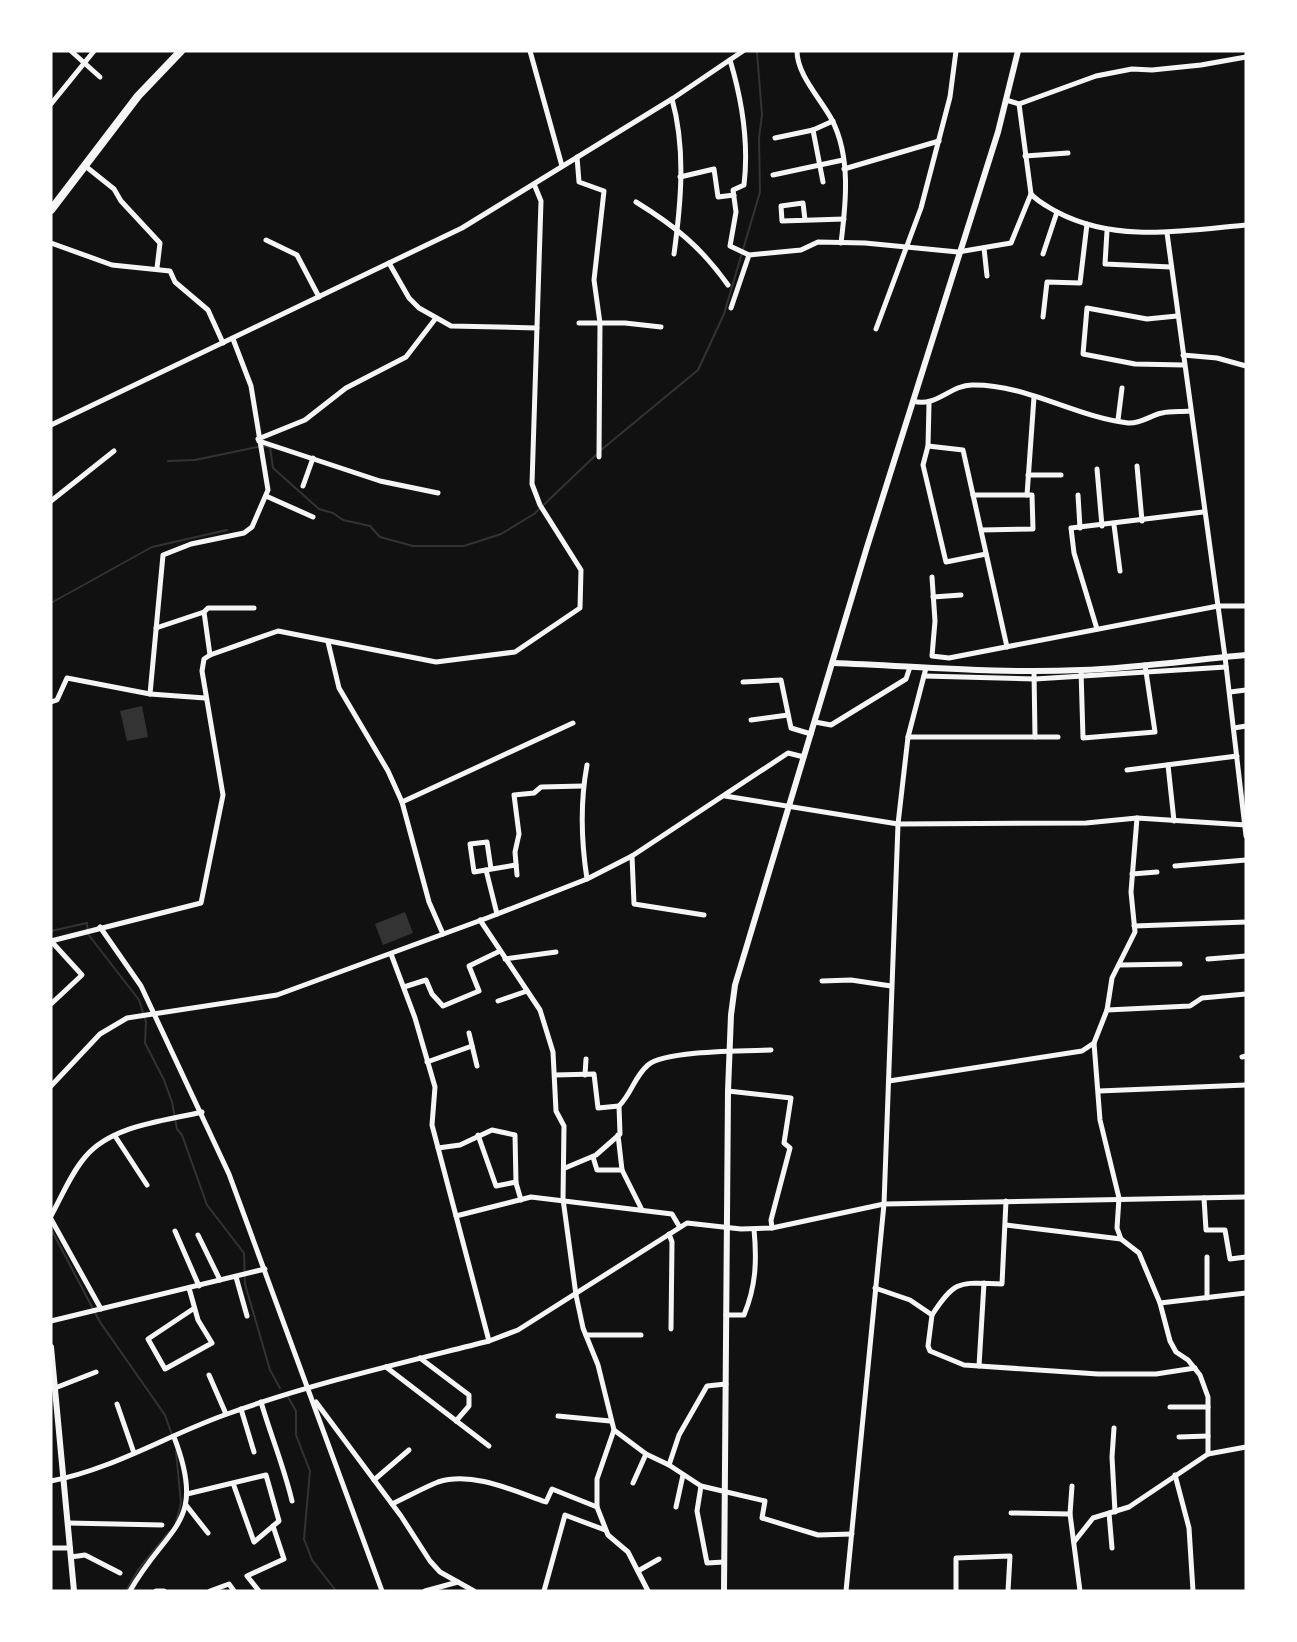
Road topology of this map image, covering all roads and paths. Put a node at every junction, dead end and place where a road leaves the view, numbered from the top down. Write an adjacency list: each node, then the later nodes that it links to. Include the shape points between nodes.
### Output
1 (71, 51): 11 (street)
2 (94, 51): 11 (street)
3 (181, 51): 25 (highway, via 138,96)
4 (530, 51): 27 (street)
5 (743, 51): 10 (street)
6 (796, 51): 17 (street, via 798,63)
7 (956, 51): 20 (street)
8 (1018, 51): 14 (street)
9 (1246, 57): 16 (street, via 1096,76)
10 (730, 60): 13 (street); 34 (street, via 739,92 747,162 744,185 733,190)
11 (84, 62): 12 (street); 15 (street)
12 (99, 76)
13 (672, 99): 23 (street); 30 (street, via 680,135)
14 (1006, 100): 16 (street); 50 (street)
15 (51, 104)
16 (1019, 104): 22 (street)
17 (833, 122): 18 (street); 24 (street, via 843,147)
18 (813, 130): 19 (street); 26 (street)
19 (775, 138)
20 (939, 141): 28 (street); 48 (street)
21 (1068, 153): 22 (street)
22 (1025, 156): 33 (street)
23 (577, 157): 27 (street); 65 (street, via 579,182 604,191 594,280)
24 (843, 160): 26 (street); 28 (street)
25 (84, 165): 36 (highway); 56 (street, via 114,189 160,243)
26 (819, 165): 29 (street); 31 (street)
27 (562, 166): 32 (street)
28 (844, 169): 38 (street)
29 (773, 175)
30 (680, 177): 34 (street, via 714,169 718,197); 42 (street, via 682,198)
31 (823, 182)
32 (534, 184): 54 (street, via 462,228); 67 (street, via 541,201)
33 (1030, 194): 37 (street); 49 (street, via 1011,243)
34 (734, 195): 52 (street, via 736,212 730,246)
35 (636, 202): 42 (street)
36 (51, 210)
37 (1057, 212): 40 (street); 53 (street)
38 (844, 219): 39 (street); 47 (street)
39 (806, 220): 39 (street, via 782,221 782,206 803,203)
40 (1087, 224): 43 (street); 63 (street, via 1080,283 1047,282)
41 (1246, 225): 44 (street)
42 (677, 230): 51 (street); 58 (street, via 708,257)
43 (1107, 231): 44 (street); 55 (street, via 1105,264)
44 (1167, 232): 55 (street)
45 (266, 240): 59 (street, via 297,255)
46 (51, 243): 56 (street, via 112,265)
47 (841, 243): 48 (street); 52 (street, via 818,242 801,250)
48 (906, 247): 50 (street); 68 (street)
49 (984, 248): 50 (street); 57 (street)
50 (958, 252): 76 (street)
51 (674, 254)
52 (749, 254): 60 (street)
53 (1043, 254)
54 (389, 263): 59 (street); 62 (street, via 409,298)
55 (1171, 267): 61 (street)
56 (157, 268): 70 (street, via 170,271 175,282 201,301)
57 (987, 276)
58 (728, 285)
59 (319, 297): 69 (street)
60 (731, 308)
61 (1177, 316): 71 (street); 72 (street, via 1147,320 1087,308 1083,354 1135,364)
62 (436, 318): 67 (street, via 459,328); 81 (street, via 406,357 346,388 305,420)
63 (1043, 318)
64 (579, 323): 65 (street)
65 (600, 323): 66 (street); 84 (street)
66 (661, 327)
67 (537, 328): 115 (street, via 532,484 541,507 581,570 580,608 521,649 436,662)
68 (876, 330)
69 (233, 339): 70 (street); 81 (street, via 251,386)
70 (223, 343): 80 (street)
71 (1183, 355): 72 (street); 73 (street)
72 (1184, 365): 78 (street)
73 (1246, 366)
74 (1122, 388): 79 (street)
75 (1034, 397): 77 (street, via 970,384); 79 (street); 88 (street)
76 (913, 401): 77 (street); 121 (street)
77 (929, 404): 82 (street)
78 (1190, 411): 79 (street, via 1160,413 1130,423); 97 (street)
79 (1118, 420)
80 (51, 425)
81 (259, 440): 85 (street); 95 (street)
82 (928, 446): 92 (street, via 963,450); 104 (street, via 924,465 946,562)
83 (114, 450): 96 (street)
84 (599, 457)
85 (314, 458): 90 (street); 91 (street, via 380,481)
86 (1137, 466): 99 (street)
87 (1097, 469): 101 (street)
88 (1028, 475): 89 (street); 93 (street)
89 (1061, 475)
90 (303, 486)
91 (438, 494)
92 (974, 495): 93 (street); 103 (street)
93 (1027, 495): 103 (street, via 1032,495 1033,530)
94 (1078, 495): 102 (street)
95 (266, 496): 98 (street); 113 (street, via 252,527 244,533 191,544 163,555)
96 (51, 501)
97 (1203, 512): 99 (street); 109 (street)
98 (313, 517)
99 (1142, 521): 100 (street)
100 (1114, 525): 101 (street); 105 (street)
101 (1102, 526): 102 (street)
102 (1080, 528): 114 (street, via 1071,528 1074,553)
103 (981, 530): 104 (street)
104 (986, 554): 116 (street)
105 (1120, 571)
106 (932, 577): 108 (street)
107 (961, 596): 108 (street)
108 (933, 597): 120 (street, via 932,656)
109 (1218, 606): 110 (street); 114 (street); 119 (street)
110 (1246, 606)
111 (254, 608): 112 (street, via 208,608)
112 (204, 612): 113 (street); 117 (street)
113 (156, 628): 134 (street)
114 (1097, 629): 116 (street)
115 (328, 642): 117 (street, via 278,631); 154 (street, via 339,688)
116 (1006, 647): 120 (street)
117 (210, 655): 135 (street, via 204,659 202,671)
118 (1246, 655): 119 (street)
119 (1225, 657): 123 (street); 125 (street)
120 (949, 658): 126 (street)
121 (833, 663): 122 (street); 139 (street)
122 (910, 667): 124 (street); 139 (street, via 906,679 831,725)
123 (1227, 667): 125 (street); 133 (street)
124 (926, 668): 126 (street); 129 (street)
125 (1146, 669): 128 (street); 128 (street, via 1155,732 1083,738)
126 (949, 670): 127 (street)
127 (1034, 671): 128 (street); 130 (street)
128 (1082, 674): 130 (street)
129 (924, 676): 130 (street); 144 (street)
130 (1035, 679): 145 (street)
131 (743, 682): 137 (street, via 781,680)
132 (1246, 690): 133 (street)
133 (1230, 692): 142 (street)
134 (150, 693): 135 (street); 136 (street, via 67,678 57,700)
135 (206, 698): 175 (street, via 224,795 201,903)
136 (51, 702)
137 (788, 715): 138 (street); 143 (street, via 791,728)
138 (752, 720)
139 (815, 722): 143 (street)
140 (573, 723): 154 (street)
141 (1246, 726): 142 (street)
142 (1234, 728): 147 (street)
143 (811, 734): 148 (street)
144 (908, 737): 145 (street); 158 (street)
145 (1035, 737): 146 (street)
146 (1058, 737)
147 (1237, 756): 150 (street); 159 (street)
148 (804, 757): 153 (street, via 788,753); 155 (street)
149 (587, 765): 152 (street)
150 (1168, 765): 151 (street); 157 (street)
151 (1127, 770)
152 (583, 786): 163 (street, via 541,787 534,793 514,795 519,834); 169 (street)
153 (725, 796): 155 (street); 161 (street)
154 (402, 802): 176 (street, via 429,902)
155 (789, 806): 158 (street); 199 (street, via 740,962)
156 (1137, 818): 157 (street); 158 (street, via 1086,823); 167 (street)
157 (1174, 821): 159 (street)
158 (898, 824): 187 (street)
159 (1246, 825): 160 (street)
160 (1246, 836)
161 (632, 856): 169 (street); 171 (street, via 634,904)
162 (1246, 860): 164 (street)
163 (516, 865): 165 (street); 168 (street)
164 (1175, 866)
165 (489, 870): 165 (street, via 474,873 470,844 487,842); 170 (street)
166 (1157, 872): 167 (street)
167 (1132, 874): 174 (street)
168 (517, 875)
169 (586, 879): 170 (street)
170 (497, 914): 172 (street)
171 (704, 915)
172 (480, 921): 176 (street); 178 (street)
173 (1246, 922): 174 (street)
174 (1134, 926): 185 (street, via 1135,932)
175 (97, 928): 177 (street); 194 (street, via 141,986)
176 (443, 934): 180 (street)
177 (51, 941): 192 (street, via 82,975)
178 (500, 951): 182 (street); 188 (street, via 469,966 479,990 443,1006 426,980)
179 (555, 952): 182 (street)
180 (391, 954): 188 (street); 194 (street, via 277,996)
181 (1246, 956): 183 (street)
182 (505, 959): 189 (street)
183 (1208, 960)
184 (1180, 964): 185 (street)
185 (1119, 965): 193 (street, via 1112,978)
186 (822, 981): 187 (street, via 851,980)
187 (891, 986): 205 (street)
188 (404, 987): 201 (street)
189 (527, 991): 191 (street); 203 (street, via 540,1010 553,1052)
190 (1246, 994): 193 (street, via 1202,998 1190,1006)
191 (498, 1001)
192 (51, 1004)
193 (1107, 1010): 196 (street)
194 (152, 1013): 207 (street, via 114,1024 100,1034); 211 (street)
195 (469, 1033): 197 (street)
196 (1094, 1043): 205 (street, via 1083,1051); 209 (street)
197 (472, 1046): 201 (street); 202 (street)
198 (771, 1050): 199 (street)
199 (729, 1051): 208 (street); 210 (street, via 650,1063)
200 (586, 1059): 204 (street)
201 (427, 1062): 215 (street, via 435,1087 432,1125)
202 (477, 1066)
203 (555, 1075): 204 (street); 217 (street, via 556,1111 564,1126)
204 (585, 1075): 210 (street, via 594,1074 598,1108)
205 (889, 1081): 227 (street)
206 (1246, 1085): 209 (street)
207 (51, 1086)
208 (728, 1091): 233 (street); 234 (street, via 791,1098 784,1143 790,1148)
209 (1099, 1091): 222 (street, via 1100,1120)
210 (619, 1106): 213 (street)
211 (202, 1112): 214 (street); 242 (street)
212 (478, 1135): 215 (street, via 460,1145); 219 (street, via 496,1186); 219 (street, via 492,1130 516,1135)
213 (618, 1135): 216 (street); 218 (street)
214 (115, 1136): 220 (street); 230 (street, via 88,1154 76,1168)
215 (438, 1148): 229 (street)
216 (593, 1157): 217 (street); 218 (street, via 597,1170)
217 (565, 1168): 224 (street)
218 (622, 1170): 228 (street)
219 (516, 1182): 225 (street)
220 (147, 1185)
221 (1246, 1197): 223 (street)
222 (1119, 1198): 223 (street); 226 (street); 239 (street, via 1117,1228)
223 (1204, 1198): 241 (street, via 1206,1230 1225,1230 1230,1259)
224 (563, 1199): 225 (street); 228 (street); 250 (street)
225 (521, 1200): 229 (street)
226 (1006, 1201): 227 (street); 232 (street)
227 (884, 1204): 234 (street); 248 (street)
228 (642, 1210): 231 (street, via 672,1214)
229 (456, 1216): 262 (street)
230 (51, 1217): 253 (street)
231 (679, 1226): 233 (street, via 695,1222); 237 (street)
232 (1006, 1226): 239 (street); 245 (street, via 1002,1284)
233 (727, 1227): 235 (street); 255 (street)
234 (772, 1227): 235 (street)
235 (754, 1229): 255 (street, via 757,1255 753,1293 744,1315)
236 (175, 1231): 246 (street)
237 (669, 1234): 250 (street); 259 (street)
238 (198, 1235): 244 (street)
239 (1121, 1239): 252 (street, via 1139,1253)
240 (1207, 1257): 251 (street)
241 (1246, 1257)
242 (266, 1269): 243 (street); 271 (street)
243 (237, 1276): 244 (street); 257 (street)
244 (220, 1280): 246 (street)
245 (984, 1283): 256 (street, via 949,1289); 265 (street)
246 (199, 1286): 247 (street)
247 (189, 1288): 253 (street); 254 (street)
248 (875, 1288): 256 (street, via 910,1300); 320 (street)
249 (1246, 1293): 251 (street)
250 (576, 1295): 260 (street); 262 (street, via 518,1330)
251 (1207, 1298): 252 (street)
252 (1160, 1303): 267 (street, via 1170,1341 1176,1352)
253 (101, 1309): 258 (street)
254 (193, 1309): 254 (street, via 212,1343 165,1369 148,1339)
255 (726, 1315): 270 (street)
256 (932, 1315): 265 (street, via 930,1351 964,1365)
257 (247, 1316)
258 (51, 1321)
259 (671, 1329)
260 (586, 1335): 261 (street); 282 (street, via 598,1365)
261 (641, 1335)
262 (489, 1341): 264 (street)
263 (51, 1347): 272 (street)
264 (420, 1358): 266 (street); 281 (street, via 470,1395 469,1406)
265 (979, 1366): 267 (street, via 1098,1374 1156,1374)
266 (386, 1367): 271 (street); 281 (street)
267 (1195, 1368): 277 (street, via 1208,1397)
268 (96, 1372): 272 (street)
269 (209, 1375): 279 (street)
270 (726, 1384): 295 (street, via 707,1386 679,1435); 305 (street)
271 (307, 1387): 273 (street); 274 (street)
272 (55, 1388): 298 (street)
273 (312, 1397): 299 (street); 338 (street)
274 (261, 1402): 278 (street); 307 (street)
275 (117, 1404): 292 (street)
276 (1170, 1407): 277 (street)
277 (1208, 1407): 285 (street)
278 (241, 1409): 279 (street); 291 (street)
279 (226, 1414): 286 (street)
280 (558, 1416): 282 (street)
281 (456, 1420): 288 (street)
282 (610, 1420): 284 (street)
283 (1114, 1428): 313 (street)
284 (614, 1430): 294 (street); 310 (street, via 597,1479)
285 (1208, 1436): 287 (street); 293 (street)
286 (174, 1437): 292 (street); 306 (street, via 184,1464)
287 (1179, 1437)
288 (489, 1446)
289 (1246, 1448): 293 (street)
290 (409, 1450): 299 (street)
291 (254, 1452)
292 (134, 1453): 298 (street, via 84,1475)
293 (1208, 1454): 296 (street)
294 (646, 1455): 295 (street); 302 (street)
295 (669, 1465): 297 (street)
296 (1175, 1474): 313 (street, via 1128,1508); 348 (street, via 1189,1528)
297 (683, 1475): 303 (street); 311 (street)
298 (63, 1479): 300 (street); 315 (street)
299 (374, 1480): 308 (street)
300 (51, 1481)
301 (233, 1483): 306 (street); 317 (street, via 254,1542); 317 (street, via 266,1475 279,1521)
302 (633, 1483)
303 (700, 1486): 305 (street); 327 (street, via 698,1511 706,1563)
304 (1072, 1486): 314 (street)
305 (725, 1492): 320 (street, via 765,1501 762,1518 818,1535); 327 (street)
306 (187, 1494): 309 (street)
307 (292, 1501)
308 (392, 1504): 310 (street, via 440,1482 460,1480 479,1481 546,1502 552,1489); 330 (street, via 430,1561)
309 (186, 1505): 319 (street); 332 (street, via 178,1527)
310 (597, 1507): 318 (street)
311 (676, 1507)
312 (1011, 1513): 314 (street)
313 (1112, 1513): 321 (street, via 1093,1518); 324 (street)
314 (1070, 1514): 321 (street)
315 (68, 1523): 316 (street); 323 (street)
316 (162, 1525)
317 (273, 1526): 337 (street, via 284,1558 247,1576)
318 (605, 1530): 328 (street, via 628,1552); 341 (street, via 565,1515)
319 (208, 1533)
320 (852, 1534): 344 (street)
321 (1074, 1542): 347 (street)
322 (51, 1548): 323 (street)
323 (70, 1548): 325 (street)
324 (1112, 1548)
325 (71, 1557): 329 (street, via 85,1555); 331 (street)
326 (659, 1560): 328 (street)
327 (724, 1562): 343 (street)
328 (638, 1571): 342 (street)
329 (120, 1574)
330 (458, 1582): 339 (street); 340 (street)
331 (74, 1591)
332 (130, 1591)
333 (156, 1591): 334 (street)
334 (164, 1591)
335 (210, 1591): 336 (street, via 229,1584)
336 (234, 1591)
337 (258, 1591)
338 (382, 1591)
339 (425, 1591)
340 (474, 1591)
341 (544, 1591)
342 (648, 1591)
343 (724, 1591)
344 (846, 1591)
345 (956, 1591): 346 (street, via 957,1558 1010,1556)
346 (1008, 1591)
347 (1080, 1591)
348 (1193, 1591)

